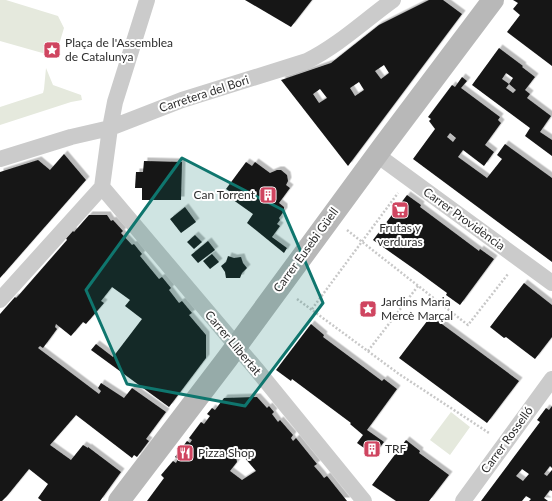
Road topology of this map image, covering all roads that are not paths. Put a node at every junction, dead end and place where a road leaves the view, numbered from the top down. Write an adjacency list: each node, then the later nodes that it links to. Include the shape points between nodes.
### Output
1 (147, 0): 4 (street, via 115,102)
2 (393, 0): 4 (street, Carretera del Bori, via 321,54 182,100)
3 (494, 0): 5 (street, Carrer Eusebi Güell)
4 (110, 128): 6 (street, Carretera del Bori); 7 (street)
5 (377, 155): 8 (street, Carrer Providència); 10 (street, Carrer Eusebi Güell)
6 (0, 159)
7 (102, 187): 9 (street); 10 (street, Carrer Llibertat)
8 (552, 283)
9 (0, 300)
10 (236, 346): 12 (street, Carrer Eusebi Güell); 13 (street, Carrer Llibertat)
11 (552, 378): 14 (street, Carrer Rosselló)
12 (119, 501)
13 (364, 501)
14 (463, 501)

